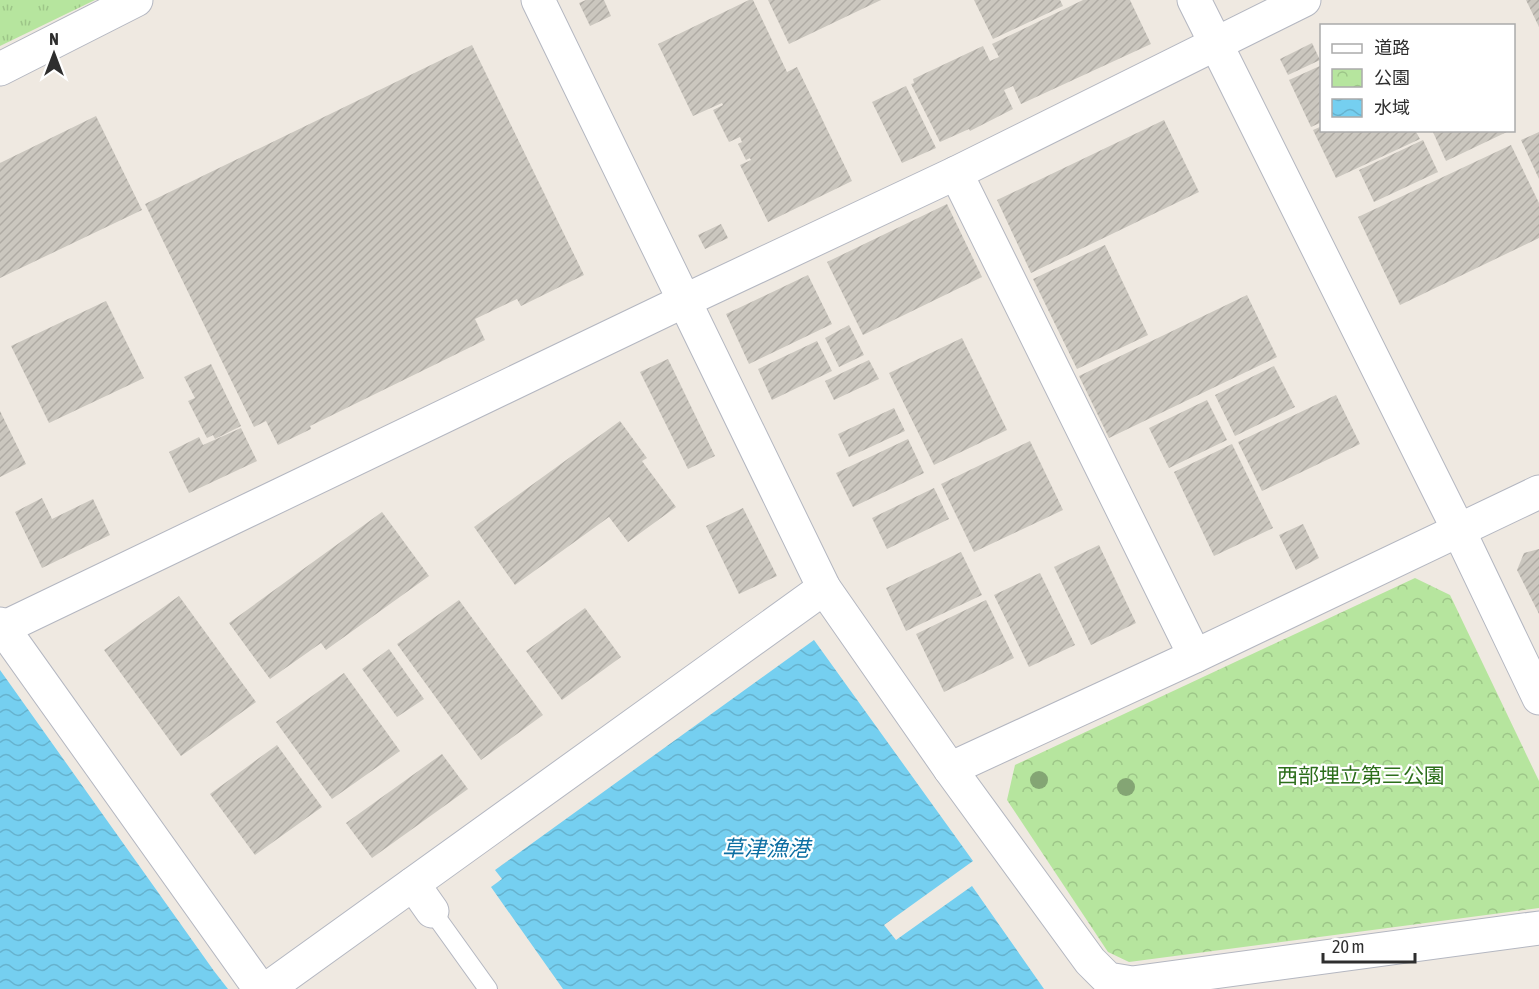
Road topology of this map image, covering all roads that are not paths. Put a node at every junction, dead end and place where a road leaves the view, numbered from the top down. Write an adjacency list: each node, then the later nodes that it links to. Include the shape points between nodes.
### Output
1 (136, 0): 6 (street)
2 (538, 0): 8 (street)
3 (1194, 0): 5 (street)
4 (1304, 0): 5 (street)
5 (1215, 43): 7 (street); 10 (street)
6 (0, 69)
7 (956, 173): 8 (street); 13 (street)
8 (684, 301): 11 (street); 12 (street)
9 (1539, 492): 10 (street)
10 (1459, 531): 13 (street); 14 (street)
11 (824, 588): 15 (street); 16 (street)
12 (2, 626): 19 (street)
13 (1195, 656): 15 (street)
14 (1539, 698)
15 (950, 769): 18 (street, via 1108,979 1131,983)
16 (413, 884): 17 (street); 20 (street)
17 (432, 911): 21 (lane)
18 (1539, 928)
19 (260, 989)
20 (267, 989)
21 (488, 989)

